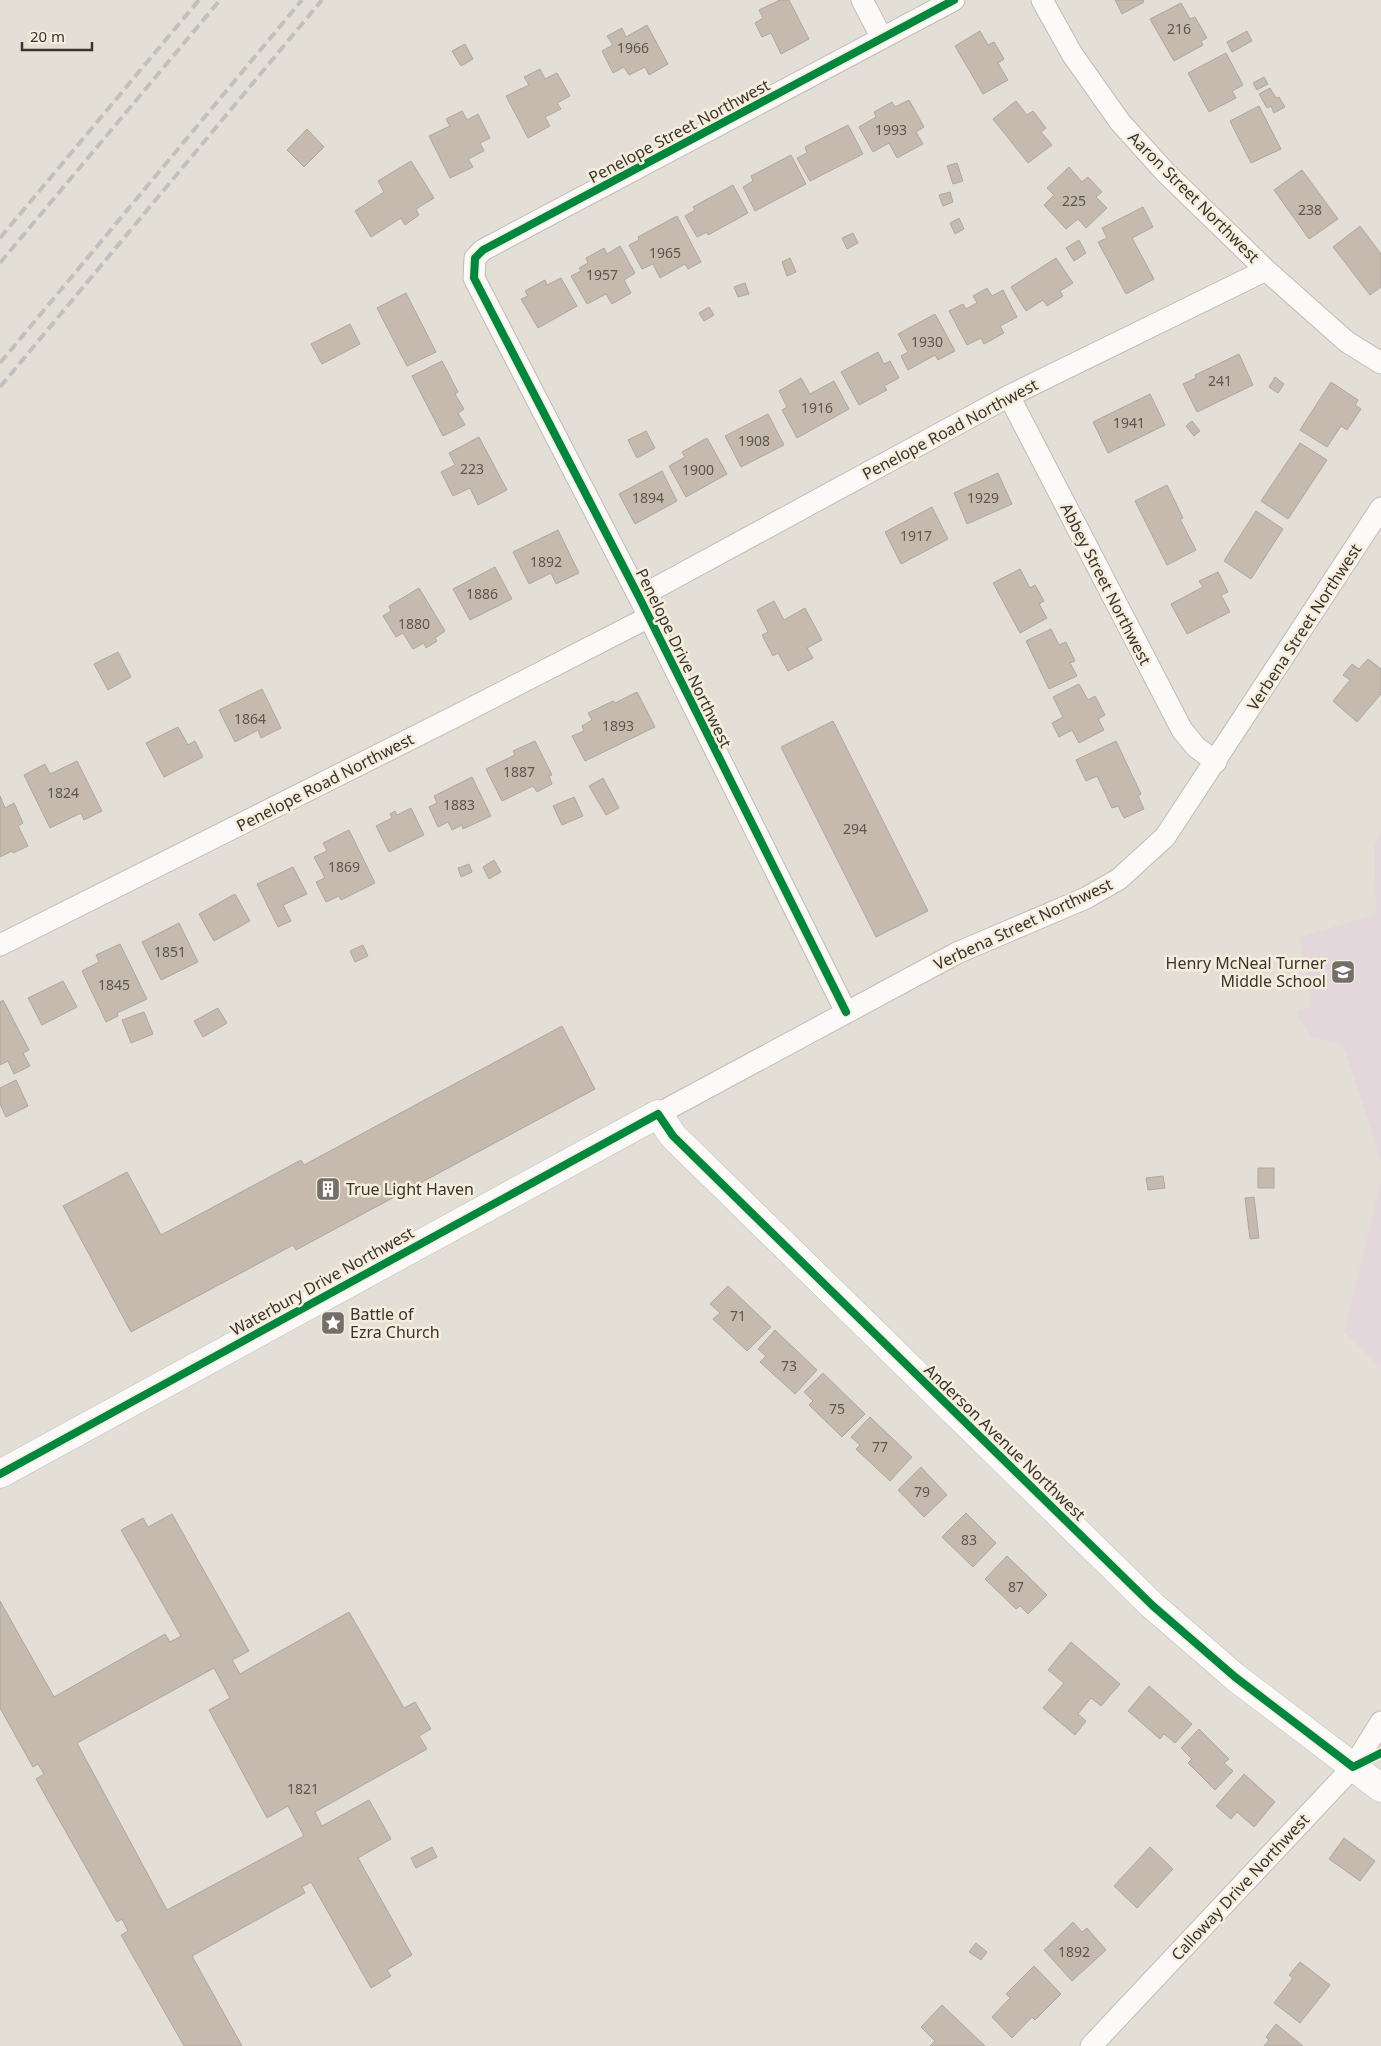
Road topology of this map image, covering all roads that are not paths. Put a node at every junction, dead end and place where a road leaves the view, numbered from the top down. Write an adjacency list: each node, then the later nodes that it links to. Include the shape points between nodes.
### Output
1 (862, 0): 4 (street)
2 (954, 0): 4 (street, Penelope Street Northwest)
3 (1042, 0): 5 (street, Aaron Street Northwest, via 1072,54 1120,122)
4 (882, 38): 6 (street, Penelope Street Northwest, via 484,250 475,258 474,278)
5 (1266, 270): 7 (street, Aaron Street Northwest, via 1347,342); 8 (street, Penelope Road Northwest)
6 (494, 318): 10 (street, Penelope Drive Northwest)
7 (1381, 364)
8 (1009, 396): 10 (street, Penelope Road Northwest); 12 (street, Abbey Street Northwest, via 1182,730 1196,747)
9 (1381, 508): 12 (street, Verbena Street Northwest)
10 (639, 598): 11 (street, Penelope Drive Northwest)
11 (649, 617): 13 (street, Penelope Road Northwest); 14 (street, Penelope Drive Northwest)
12 (1216, 762): 14 (street, Verbena Street Northwest, via 1165,837 1120,879 1086,898 957,953)
13 (0, 945)
14 (846, 1012): 15 (street, Verbena Street Northwest)
15 (658, 1114): 16 (street, Waterbury Drive Northwest); 18 (street, Anderson Avenue Northwest, via 673,1136 1153,1606 1235,1677)
16 (0, 1474)
17 (1381, 1722): 18 (street, Calloway Drive Northwest)
18 (1353, 1767): 19 (street, Anderson Avenue Northwest); 20 (street, Calloway Drive Northwest)
19 (1381, 1788)
20 (1091, 2046)

